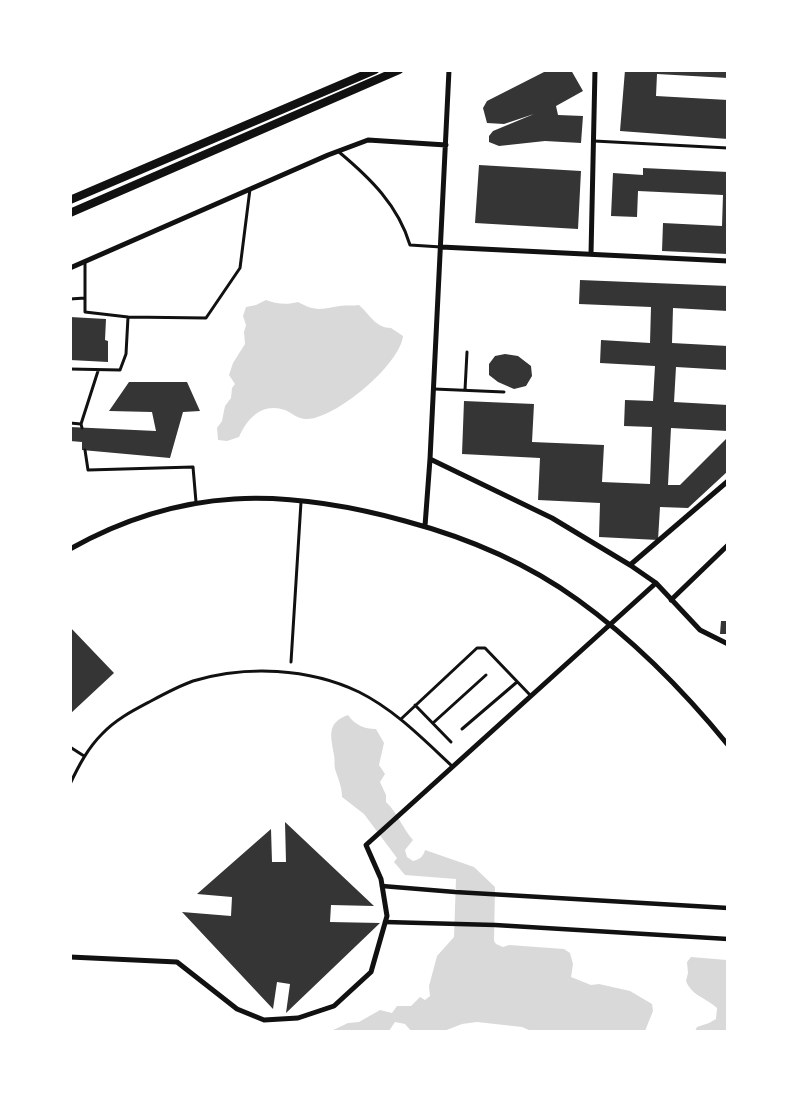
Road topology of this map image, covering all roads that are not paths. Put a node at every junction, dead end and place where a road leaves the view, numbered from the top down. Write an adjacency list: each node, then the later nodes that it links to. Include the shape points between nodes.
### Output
1 (375, 70): 10 (main road)
2 (399, 70): 11 (main road)
3 (449, 70): 6 (street)
4 (595, 70): 5 (street)
5 (593, 141): 7 (lane); 13 (street)
6 (446, 145): 8 (street, via 368,140); 12 (street)
7 (728, 148)
8 (338, 151): 9 (street); 12 (lane, via 386,197 410,245)
9 (250, 188): 15 (street); 19 (lane, via 240,268 206,318)
10 (70, 200)
11 (70, 213)
12 (441, 247): 13 (street); 23 (street)
13 (591, 254): 14 (street)
14 (728, 261)
15 (85, 262): 16 (street); 17 (lane)
16 (70, 267)
17 (85, 298): 18 (lane); 19 (lane, via 85,312)
18 (70, 299)
19 (128, 317): 22 (lane, via 126,354 120,370)
20 (467, 352): 24 (lane)
21 (70, 369): 22 (lane)
22 (98, 371): 26 (lane, via 81,426)
23 (434, 388): 24 (lane); 28 (street)
24 (465, 390): 25 (lane)
25 (504, 392)
26 (70, 423)
27 (85, 450): 31 (lane, via 88,470 193,467)
28 (430, 459): 32 (street); 35 (street, via 552,518)
29 (728, 481): 35 (street)
30 (301, 500): 31 (street, via 253,497); 32 (street, via 364,510); 40 (lane)
31 (196, 503): 34 (street, via 116,525)
32 (425, 526): 38 (street, via 528,570 577,599)
33 (728, 545): 37 (street)
34 (70, 549)
35 (630, 565): 36 (street)
36 (656, 583): 37 (street); 38 (street)
37 (672, 600): 39 (street, via 700,630)
38 (611, 626): 43 (street); 49 (street, via 674,681)
39 (728, 644)
40 (291, 662)
41 (486, 675): 46 (lane)
42 (517, 682): 43 (lane); 44 (lane, via 485,648 477,648); 47 (lane)
43 (531, 697): 52 (street)
44 (415, 705): 45 (lane); 46 (lane)
45 (401, 719): 51 (lane, via 359,693 327,681 263,670 192,681 130,712 103,733); 52 (lane)
46 (432, 723): 48 (lane)
47 (462, 729)
48 (451, 742)
49 (728, 745)
50 (70, 747): 51 (lane)
51 (84, 756): 53 (lane)
52 (453, 767): 54 (street, via 366,846)
53 (70, 784)
54 (382, 886): 55 (street); 56 (street)
55 (728, 908)
56 (385, 922): 57 (street); 58 (street, via 371,972 334,1006 298,1018 264,1020 237,1010 177,962)
57 (728, 939)
58 (70, 957)

